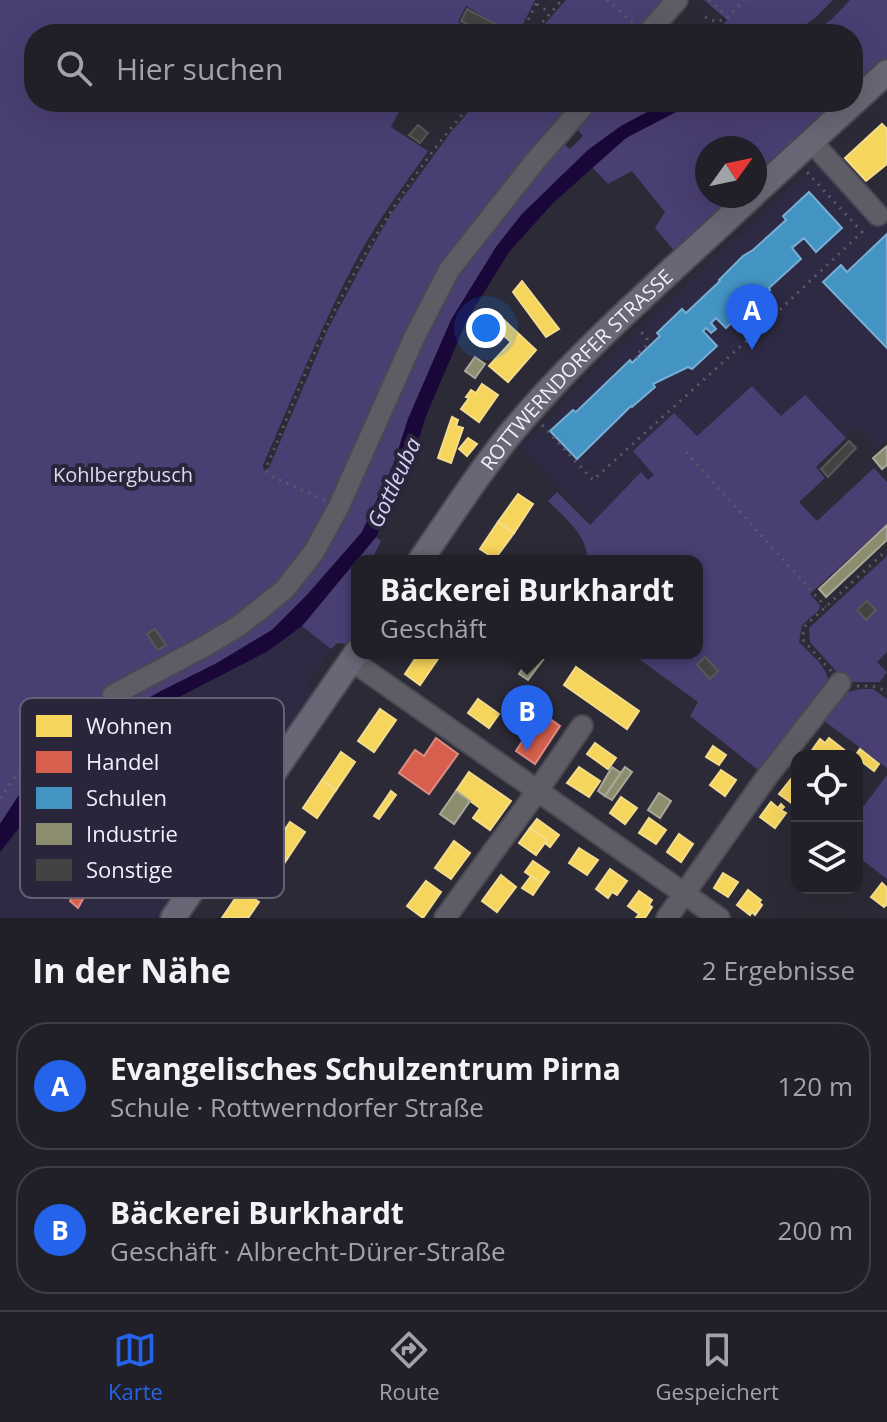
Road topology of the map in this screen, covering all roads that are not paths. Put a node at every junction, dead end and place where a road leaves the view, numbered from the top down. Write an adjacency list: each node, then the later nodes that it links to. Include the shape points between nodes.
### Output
1 (677, 0): 2 (street)
2 (653, 24)
3 (887, 72): 4 (main road, ROTTWERNDORFER STRASSE)
4 (863, 94)
5 (578, 112): 15 (street, via 449,270 339,506 314,552 284,590 240,625)
6 (843, 112): 7 (main road, ROTTWERNDORFER STRASSE)
7 (811, 141): 8 (main road, ROTTWERNDORFER STRASSE); 10 (street)
8 (767, 183)
9 (740, 208): 11 (main road, ROTTWERNDORFER STRASSE, via 560,378 482,470)
10 (878, 215)
11 (424, 555)
12 (352, 659): 17 (main road)
13 (358, 659): 18 (street)
14 (840, 683): 19 (street)
15 (113, 695)
16 (582, 726): 18 (street)
17 (284, 757)
18 (538, 790): 19 (street); 22 (street)
19 (683, 893): 23 (street); 24 (street)
20 (187, 898): 21 (main road)
21 (173, 918)
22 (445, 918)
23 (667, 918)
24 (719, 918)

